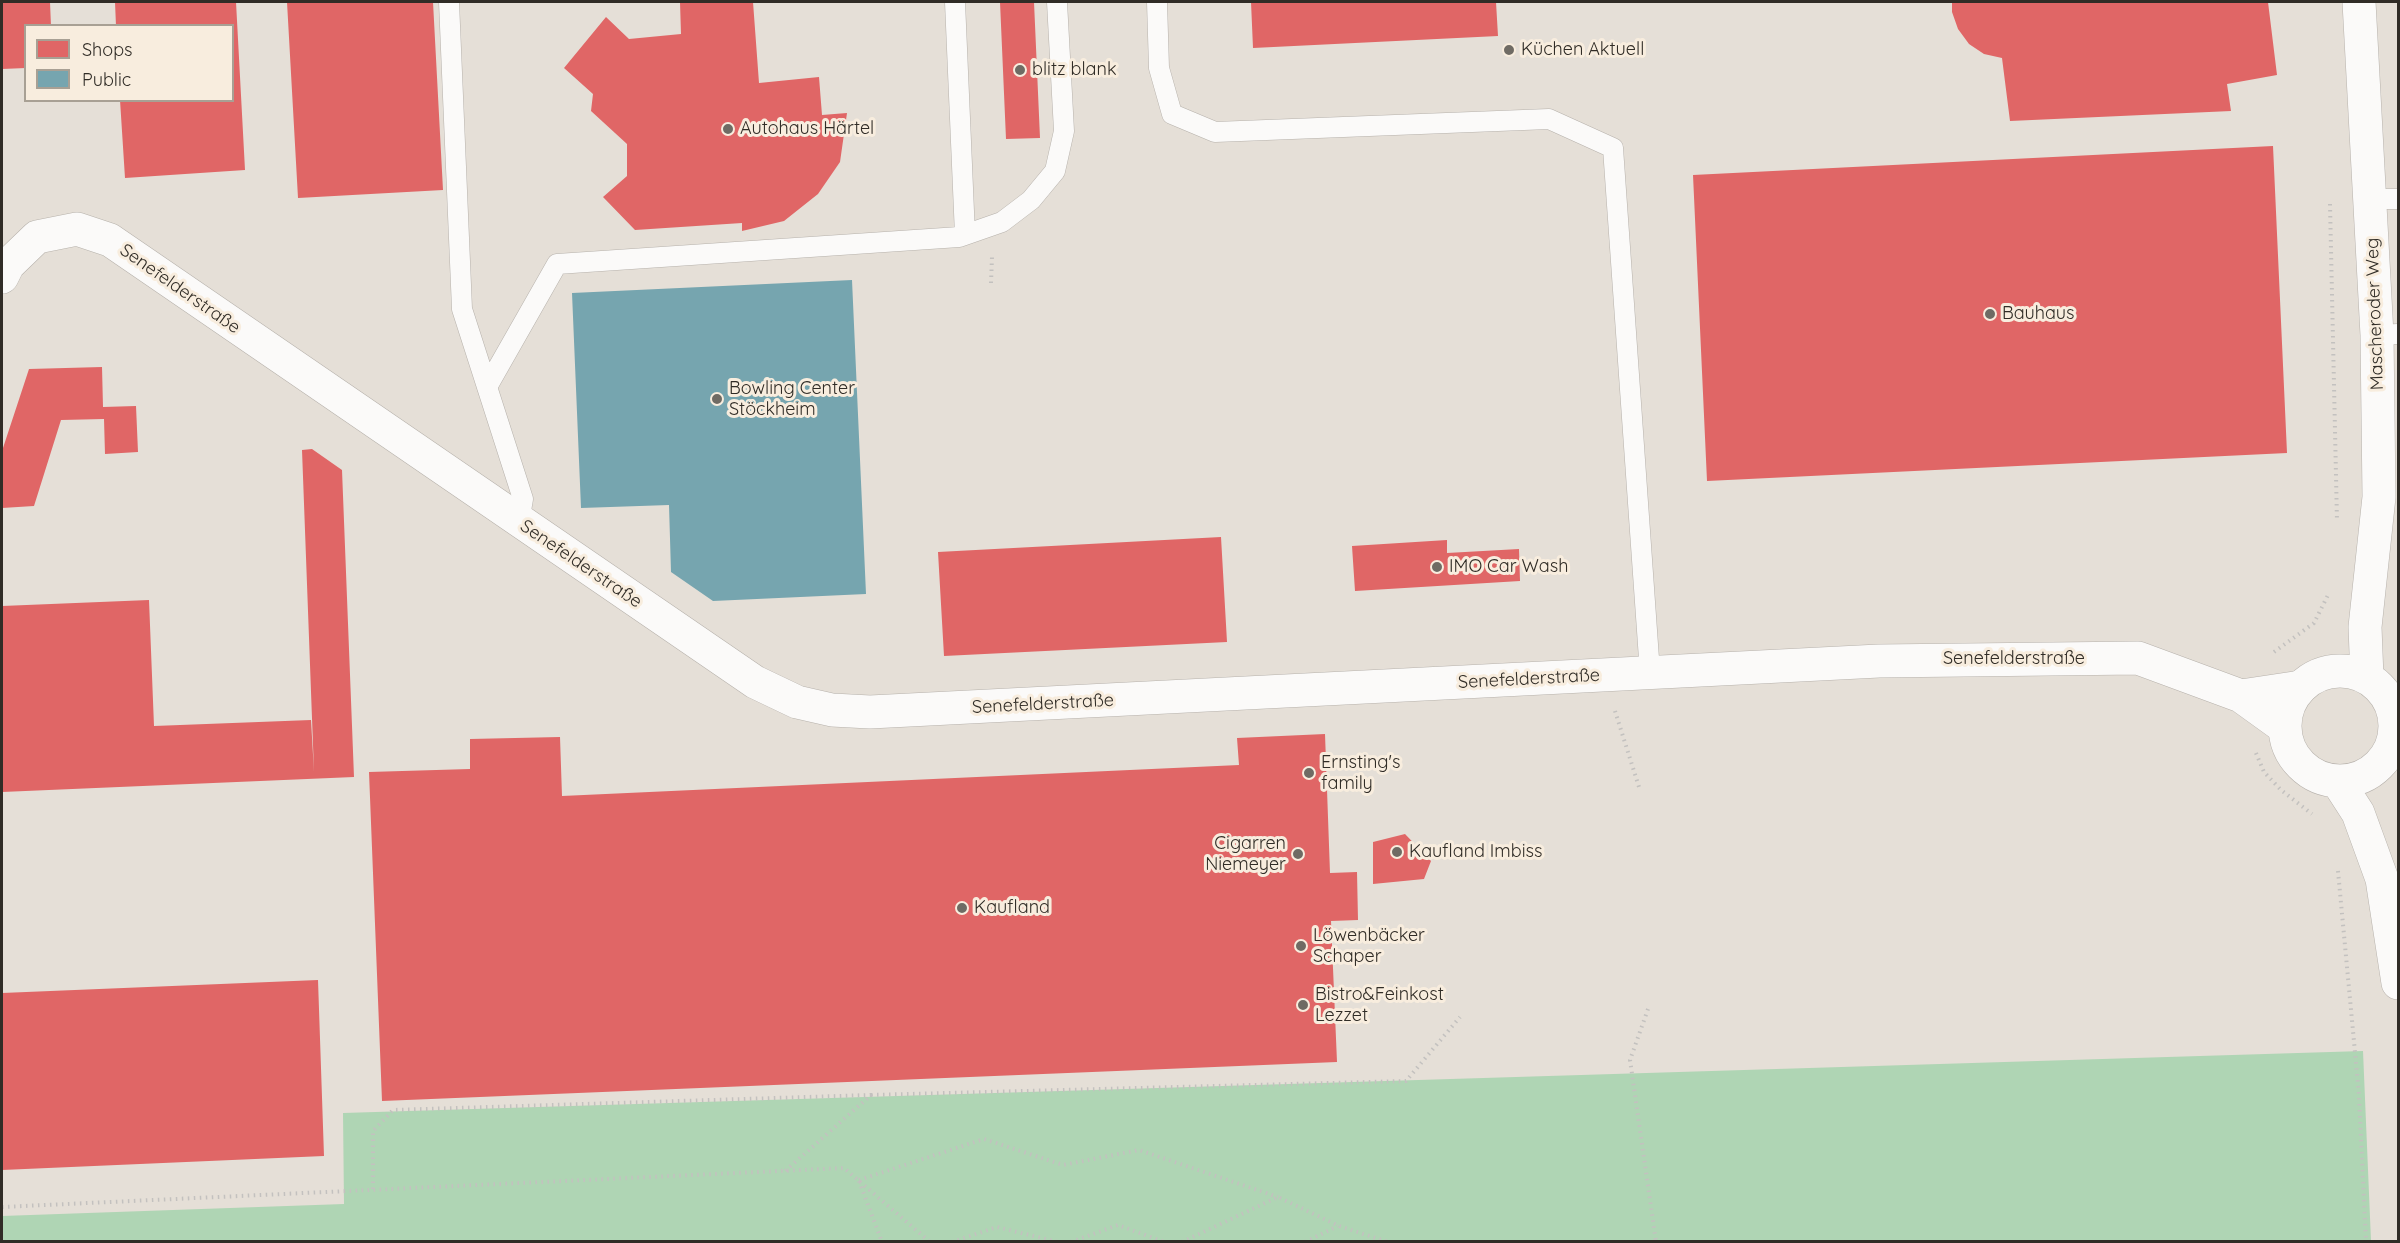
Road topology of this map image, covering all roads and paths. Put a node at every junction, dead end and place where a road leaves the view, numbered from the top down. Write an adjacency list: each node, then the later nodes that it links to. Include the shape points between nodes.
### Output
1 (449, 2): 13 (lane, via 462,309)
2 (955, 2): 8 (lane)
3 (1057, 2): 8 (lane, via 1064,131 1055,171 1031,200 1002,222)
4 (1156, 2): 18 (lane, via 1159,68 1172,114 1215,132 1549,119 1613,148)
5 (2359, 2): 6 (street, Mascheroder Weg)
6 (2384, 199): 12 (street, Mascheroder Weg)
7 (2330, 203): 15 (path)
8 (965, 235): 13 (lane, via 557,264)
9 (992, 266): 11 (path)
10 (2, 278): 14 (street, Senefelderstraße, via 8,265 37,237 77,229 110,240)
11 (991, 283)
12 (2388, 334): 20 (street, Mascheroder Weg, via 2379,497 2366,627)
13 (487, 387): 14 (lane, via 523,499)
14 (519, 522): 19 (street, Senefelderstraße, via 755,682 797,702 832,710 870,712)
15 (2337, 531)
16 (2332, 582): 17 (path)
17 (2314, 623)
18 (1650, 673): 19 (street, Senefelderstraße); 22 (street, Senefelderstraße, via 1914,660 2138,658)
19 (1610, 675): 25 (path, via 1616,712)
20 (2357, 675): 21 (street, via 2322,674); 24 (street, via 2380,688 2395,719 2389,752 2379,766)
21 (2301, 687): 22 (street, Senefelderstraße); 23 (street, via 2292,698)
22 (2241, 696): 23 (street, Senefelderstraße)
23 (2284, 727): 24 (street, via 2295,759 2314,775)
24 (2351, 779): 29 (street, via 2358,813 2382,879)
25 (1639, 787)
26 (2281, 790): 27 (path)
27 (2318, 819)
28 (2338, 869): 49 (path, via 2359,1095)
29 (2398, 983)
30 (1648, 1009): 48 (path, via 1630,1060)
31 (1460, 1017): 32 (path, via 1406,1081)
32 (871, 1095): 33 (path); 35 (path, via 393,1110 373,1131)
33 (783, 1173): 34 (path, via 844,1168); 35 (path)
34 (858, 1181): 36 (path, via 984,1140 1063,1165 1139,1150); 39 (path); 40 (path)
35 (373, 1189): 37 (path)
36 (1278, 1197): 38 (path); 45 (path)
37 (2, 1207)
38 (1339, 1226): 46 (path); 47 (path)
39 (882, 1242)
40 (930, 1242)
41 (952, 1242): 42 (path, via 997,1227)
42 (1058, 1242)
43 (1071, 1242): 44 (path, via 1118,1225)
44 (1164, 1242)
45 (1182, 1242)
46 (1305, 1242)
47 (1388, 1242)
48 (1656, 1242)
49 (2366, 1242)

